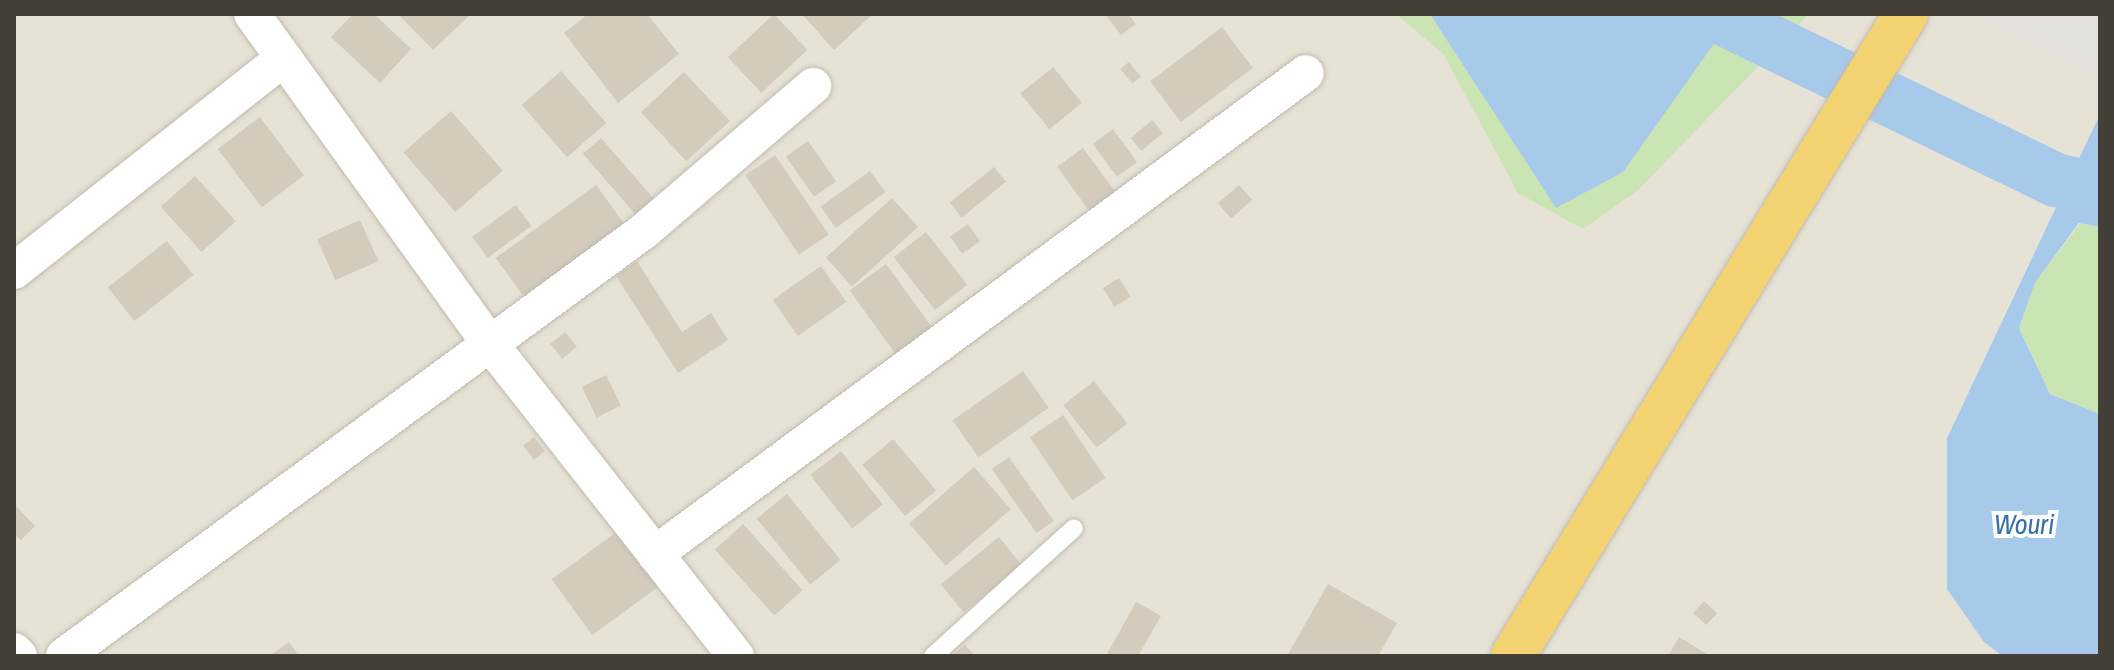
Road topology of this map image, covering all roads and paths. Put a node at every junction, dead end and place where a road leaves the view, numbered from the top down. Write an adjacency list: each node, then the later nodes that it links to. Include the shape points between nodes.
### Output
1 (252, 14): 3 (street)
2 (1906, 14): 15 (highway)
3 (282, 59): 6 (street); 7 (street)
4 (1306, 73): 9 (street)
5 (813, 86): 7 (street, via 644,231)
6 (14, 271)
7 (491, 345): 9 (street); 12 (street)
8 (1074, 528): 14 (lane)
9 (655, 554): 13 (street)
10 (14, 651): 11 (street)
11 (19, 656)
12 (64, 656)
13 (736, 656)
14 (933, 656)
15 (1513, 656)

